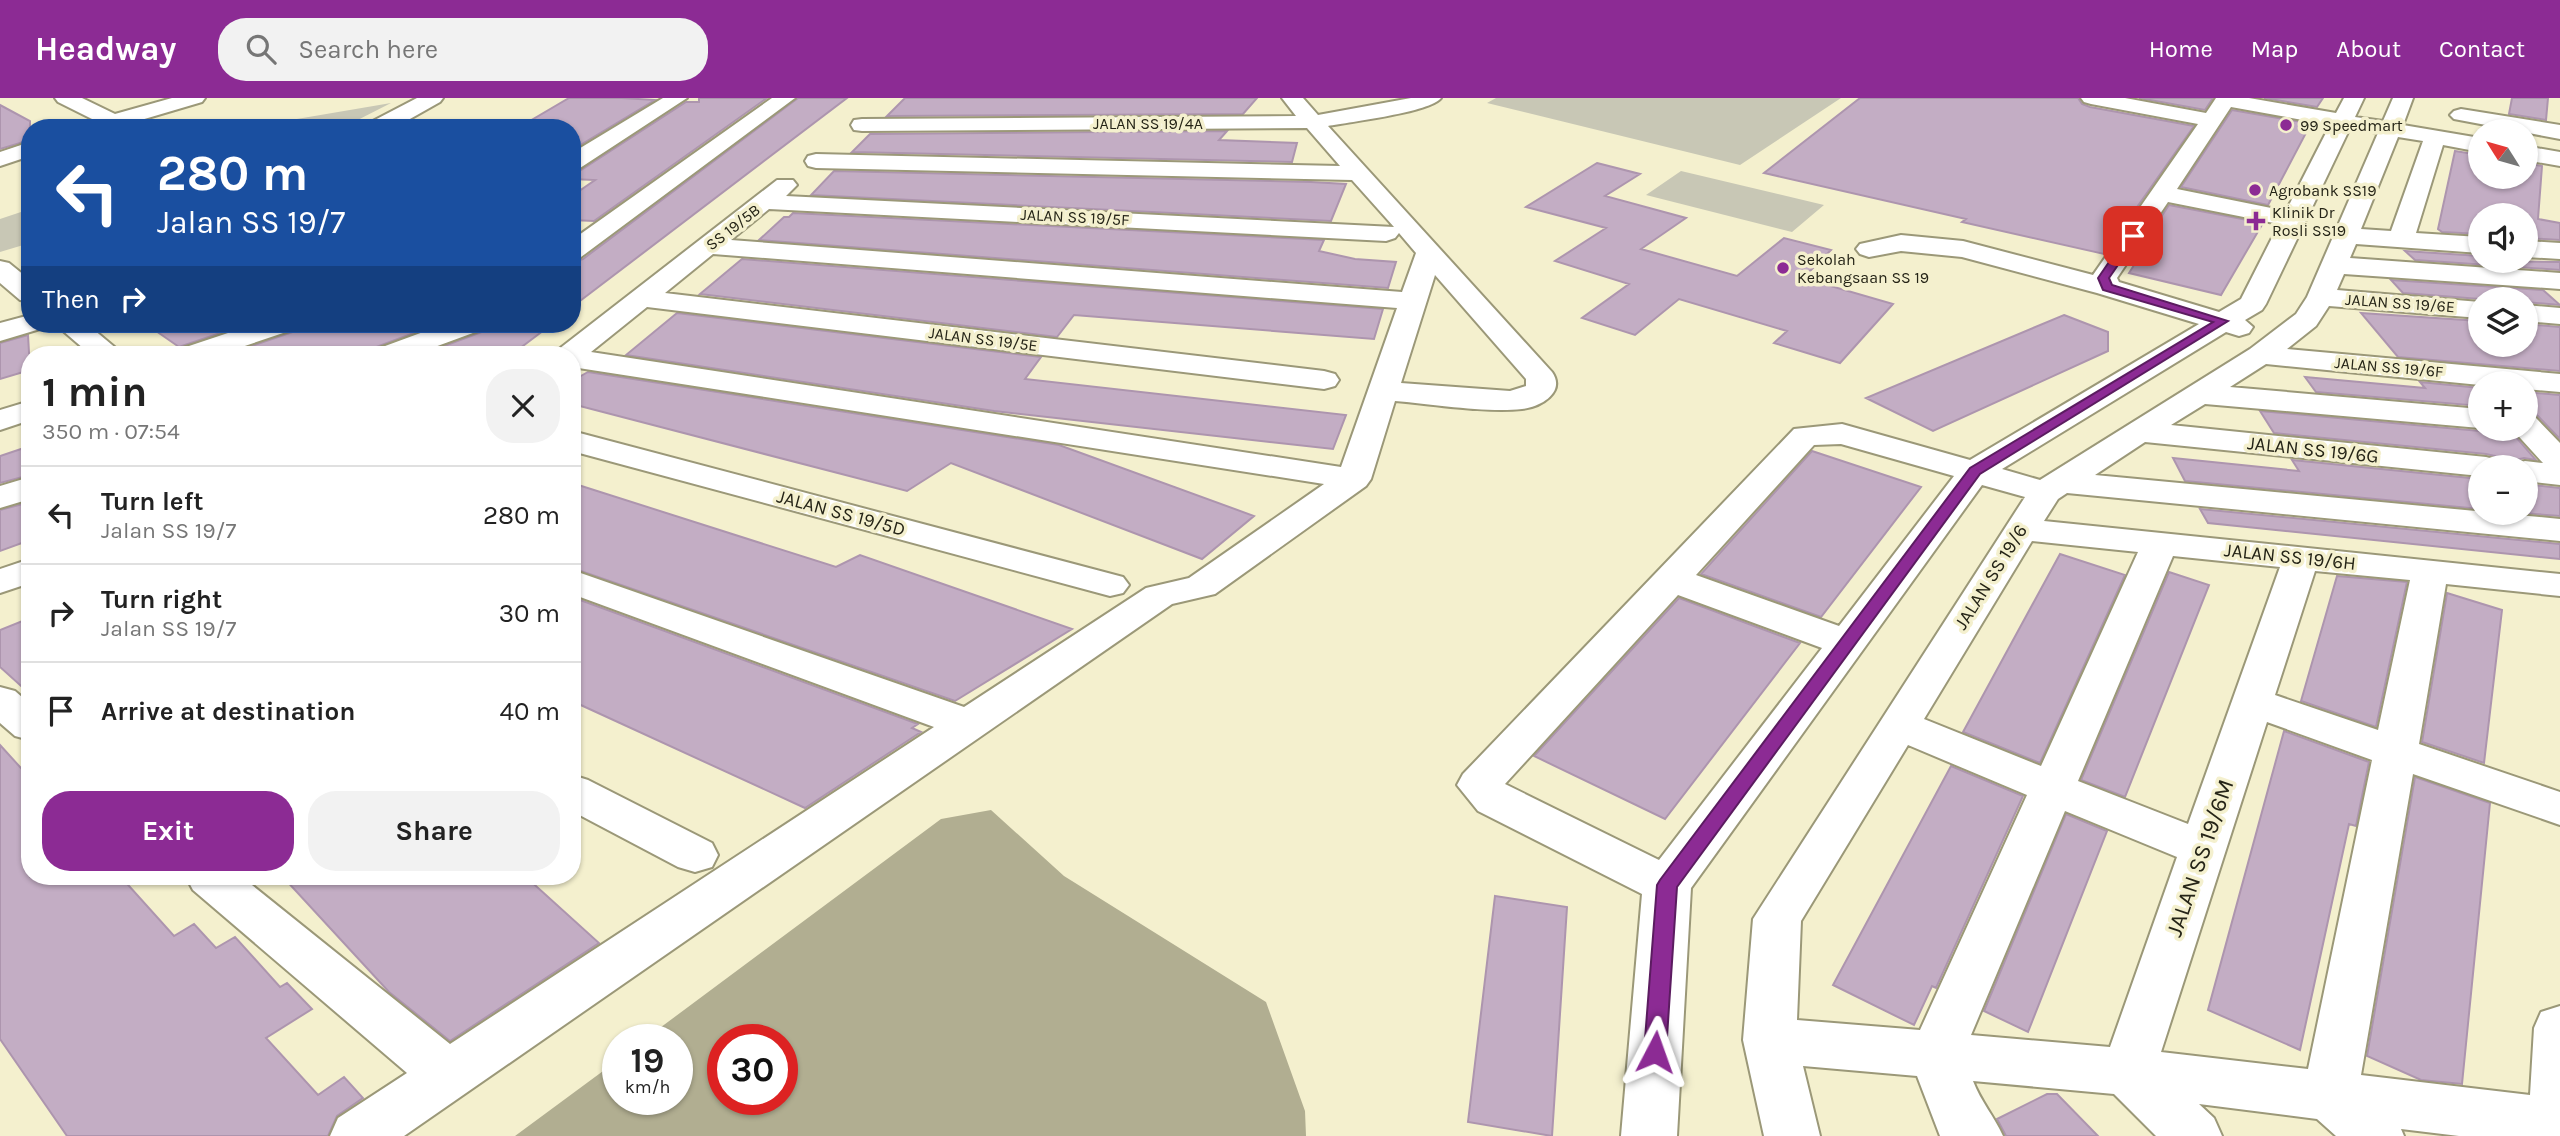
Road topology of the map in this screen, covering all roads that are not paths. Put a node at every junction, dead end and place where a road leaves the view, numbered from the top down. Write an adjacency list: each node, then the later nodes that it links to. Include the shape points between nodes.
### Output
1 (65, 98): 15 (street)
2 (195, 98): 16 (street)
3 (433, 98): 17 (street)
4 (677, 98): 29 (street)
5 (785, 98): 40 (street)
6 (896, 98): 19 (street, SS 19/5B)
7 (1431, 98): 14 (street, JALAN SS 19/4A, via 1414,104)
8 (2096, 98): 12 (street)
9 (2354, 98): 18 (street)
10 (2403, 98): 21 (street, JALAN SS 19/6)
11 (2462, 103): 20 (street, via 2458,125); 22 (street)
12 (2175, 105): 13 (street)
13 (2221, 106): 18 (street); 34 (street)
14 (1303, 110): 19 (street, JALAN SS 19/4A); 33 (street)
15 (109, 119)
16 (115, 119)
17 (394, 119)
18 (2343, 121): 21 (street); 36 (street)
19 (862, 125): 32 (street, SS 19/5B)
20 (2468, 127)
21 (2390, 129): 23 (street); 38 (street, JALAN SS 19/6)
22 (2560, 132)
23 (2435, 137): 25 (street); 39 (street)
24 (2538, 139): 26 (street)
25 (2468, 143)
26 (2560, 143)
27 (21, 152): 30 (street)
28 (2538, 155): 31 (street)
29 (581, 157)
30 (0, 159)
31 (2560, 159)
32 (816, 161): 33 (street); 35 (street, SS 19/5B)
33 (1359, 173): 46 (street)
34 (2161, 193): 36 (street); 51 (street, via 2104,278)
35 (764, 202): 37 (street, JALAN SS 19/5F); 42 (street, SS 19/5B)
36 (2294, 220): 57 (street, via 2252,304)
37 (1386, 233)
38 (2346, 236): 39 (street); 48 (street, JALAN SS 19/6)
39 (2401, 240): 41 (street)
40 (581, 245)
41 (2468, 245)
42 (708, 246): 52 (street, SS 19/5B); 53 (street)
43 (1869, 248): 51 (street, JALAN SS 19/6F, via 1900,243 1963,249)
44 (2538, 250): 45 (street)
45 (2560, 251)
46 (1429, 252): 53 (street); 74 (street, via 1541,378 1541,390 1523,400)
47 (6, 269): 50 (street)
48 (2328, 281): 49 (street); 54 (street, JALAN SS 19/6E); 66 (street, JALAN SS 19/6, via 2306,320)
49 (2560, 281)
50 (21, 285)
51 (2107, 287): 57 (street, JALAN SS 19/6F)
52 (642, 298): 67 (street, SS 19/5B); 70 (street, JALAN SS 19/5E)
53 (1413, 301): 74 (street)
54 (2468, 308)
55 (2538, 314): 56 (street)
56 (2560, 316)
57 (2222, 321): 66 (street, JALAN SS 19/6F); 88 (street)
58 (21, 326): 59 (street)
59 (0, 332)
60 (81, 333): 63 (street)
61 (258, 333): 64 (street)
62 (447, 333): 65 (street)
63 (97, 346)
64 (223, 346)
65 (411, 346)
66 (2270, 348): 69 (street, JALAN SS 19/6F); 75 (street, JALAN SS 19/6)
67 (581, 349)
68 (581, 359): 91 (street)
69 (2468, 377)
70 (1324, 380)
71 (2538, 382): 72 (street, JALAN SS 19/6F)
72 (2560, 383)
73 (21, 390): 76 (street)
74 (1383, 391): 91 (street)
75 (2199, 394): 78 (street); 82 (street, JALAN SS 19/6)
76 (0, 397)
77 (21, 413): 79 (street)
78 (2468, 418)
79 (0, 420)
80 (2538, 425): 81 (street)
81 (2560, 426)
82 (2141, 432): 85 (street, JALAN SS 19/6G); 92 (street, JALAN SS 19/6)
83 (2538, 438): 86 (street)
84 (581, 443): 106 (street, JALAN SS 19/5D)
85 (2413, 460): 87 (street, JALAN SS 19/6G); 95 (street)
86 (2560, 462)
87 (2468, 465)
88 (1975, 471): 92 (street); 103 (street, via 1842,434 1805,436); 108 (street)
89 (2538, 472): 90 (street)
90 (2560, 475)
91 (1354, 479): 112 (street, via 1202,586 1159,596)
92 (2053, 487): 95 (street); 96 (street, JALAN SS 19/6)
93 (21, 490): 94 (street)
94 (0, 498)
95 (2461, 520): 97 (street); 102 (street)
96 (2021, 529): 98 (street, JALAN SS 19/6H); 113 (street, JALAN SS 19/6)
97 (2560, 530)
98 (2160, 543): 99 (street, JALAN SS 19/6H); 115 (street)
99 (2301, 558): 100 (street, JALAN SS 19/6H); 110 (street, JALAN SS 19/6M)
100 (2430, 571): 102 (street, JALAN SS 19/6H); 114 (street)
101 (21, 574): 104 (street)
102 (2508, 579): 107 (street, JALAN SS 19/6H)
103 (1673, 580): 108 (street); 121 (street, via 1479,785 1494,800)
104 (0, 582)
105 (581, 584): 112 (street)
106 (1110, 585)
107 (2560, 585)
108 (1847, 643): 121 (street)
109 (0, 701): 111 (street)
110 (2252, 702): 114 (street); 118 (street, JALAN SS 19/6M)
111 (21, 718)
112 (968, 724): 126 (street)
113 (1898, 725): 115 (street); 123 (street, JALAN SS 19/6, via 1777,919)
114 (2396, 752): 117 (street); 127 (street)
115 (2053, 788): 118 (street); 124 (street)
116 (581, 796): 119 (street)
117 (2560, 809)
118 (2203, 849): 125 (street, JALAN SS 19/6M)
119 (695, 855)
120 (220, 885): 126 (street)
121 (1667, 885): 130 (street)
122 (2560, 1028): 128 (street)
123 (1770, 1040): 124 (street); 131 (street, JALAN SS 19/6)
124 (1936, 1055): 125 (street); 132 (street, via 1961,1121)
125 (2128, 1072): 127 (street); 133 (street)
126 (448, 1075): 129 (street)
127 (2330, 1096): 128 (street); 134 (street)
128 (2558, 1124)
129 (358, 1136)
130 (1649, 1136)
131 (1792, 1136)
132 (1975, 1136)
133 (2194, 1136)
134 (2376, 1136)

